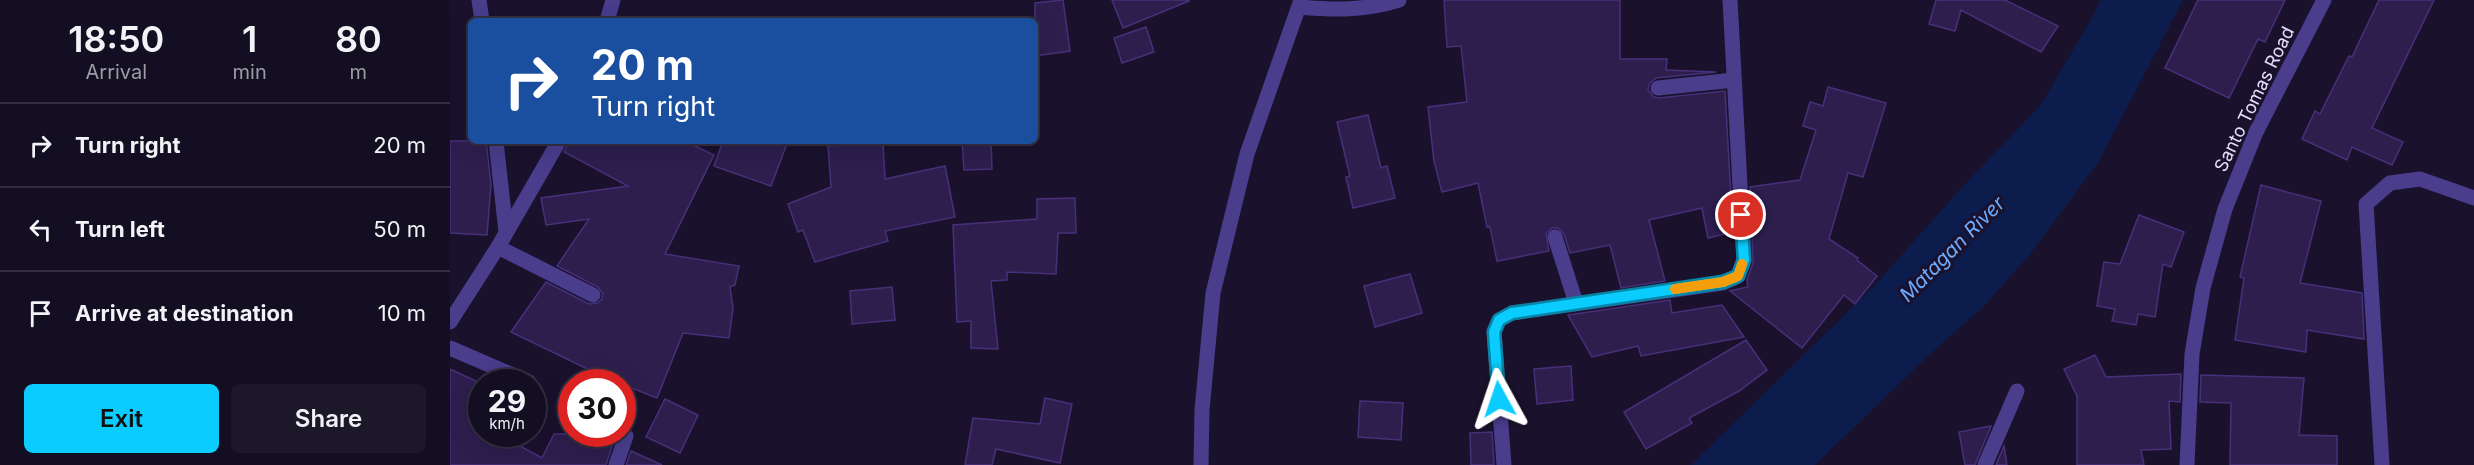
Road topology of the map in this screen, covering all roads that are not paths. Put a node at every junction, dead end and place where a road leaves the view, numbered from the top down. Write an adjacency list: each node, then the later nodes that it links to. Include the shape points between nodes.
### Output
1 (479, 0): 7 (street)
2 (614, 0): 8 (street)
3 (1399, 0): 6 (street, via 1373,8 1339,11)
4 (1730, 0): 9 (street)
5 (2324, 0): 28 (street, Santo Tomas Road, via 2256,132 2224,209 2203,288 2192,354)
6 (1300, 3): 25 (street, via 1247,154 1214,293 1202,410)
7 (482, 18)
8 (608, 18)
9 (1734, 80): 10 (street); 18 (street, via 1744,260 1738,276 1723,282)
10 (1658, 88)
11 (496, 144): 14 (street)
12 (557, 144): 14 (street)
13 (2474, 198): 29 (street, via 2420,179 2390,183 2366,204)
14 (506, 231): 16 (street)
15 (1555, 237): 18 (street)
16 (498, 247): 17 (street); 19 (street)
17 (593, 295)
18 (1576, 303): 26 (street, via 1512,313 1499,320 1494,332)
19 (450, 322)
20 (450, 348): 21 (street)
21 (499, 369)
22 (2017, 391): 27 (street)
23 (622, 447): 24 (street)
24 (616, 465)
25 (1201, 465)
26 (1504, 465)
27 (1985, 465)
28 (2187, 465)
29 (2382, 465)

